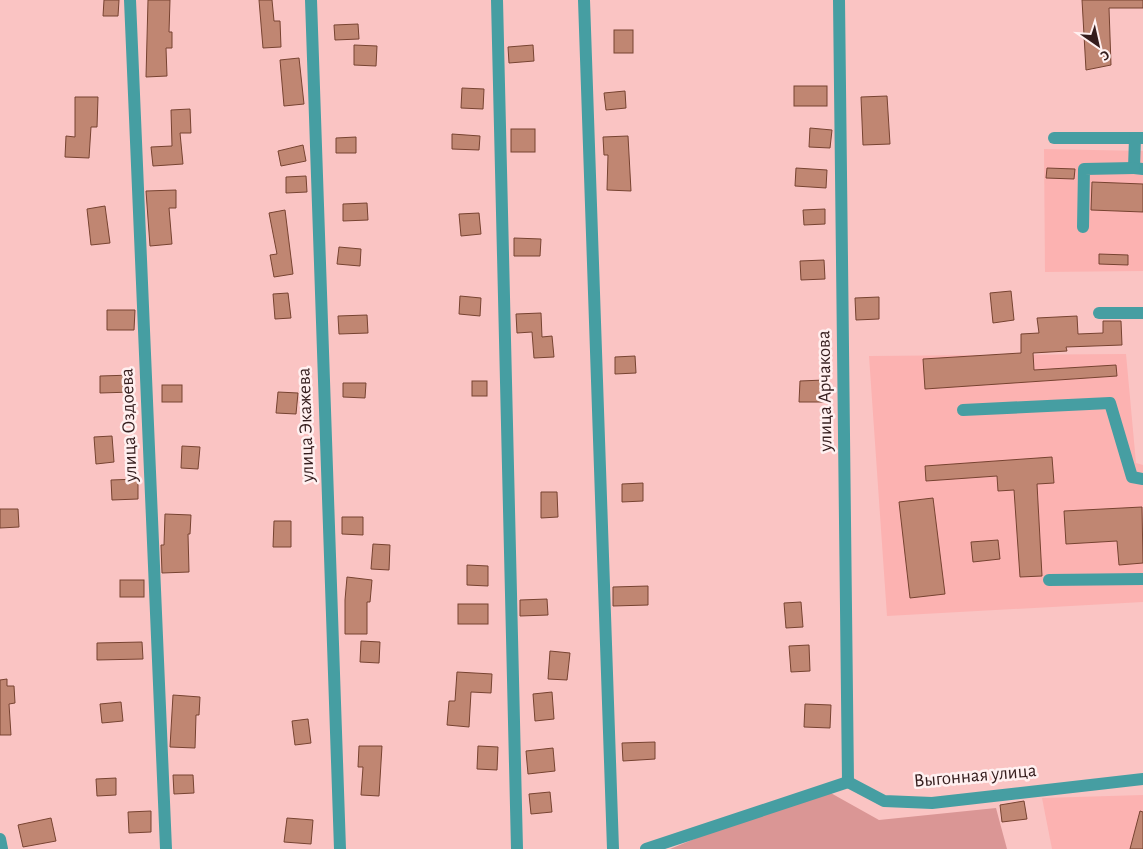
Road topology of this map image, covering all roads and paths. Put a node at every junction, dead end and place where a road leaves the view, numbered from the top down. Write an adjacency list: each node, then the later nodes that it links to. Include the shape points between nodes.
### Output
1 (130, 0): 20 (street, улица Оздоева)
2 (311, 0): 21 (street, улица Экажева)
3 (497, 0): 22 (street)
4 (584, 0): 23 (street)
5 (839, 0): 17 (street, улица Арчакова)
6 (1054, 138): 7 (street)
7 (1139, 138): 8 (street)
8 (1139, 169): 9 (street, via 1084,169)
9 (1083, 227)
10 (1099, 313): 11 (street)
11 (1143, 313)
12 (963, 410): 13 (street, via 1110,403 1132,477)
13 (1143, 479)
14 (1143, 579): 15 (street)
15 (1049, 580)
16 (1143, 779): 17 (street, Выгонная улица, via 932,803 884,801)
17 (848, 782): 24 (street)
18 (0, 839): 19 (street)
19 (2, 849)
20 (166, 849)
21 (340, 849)
22 (517, 849)
23 (613, 849)
24 (646, 849)

